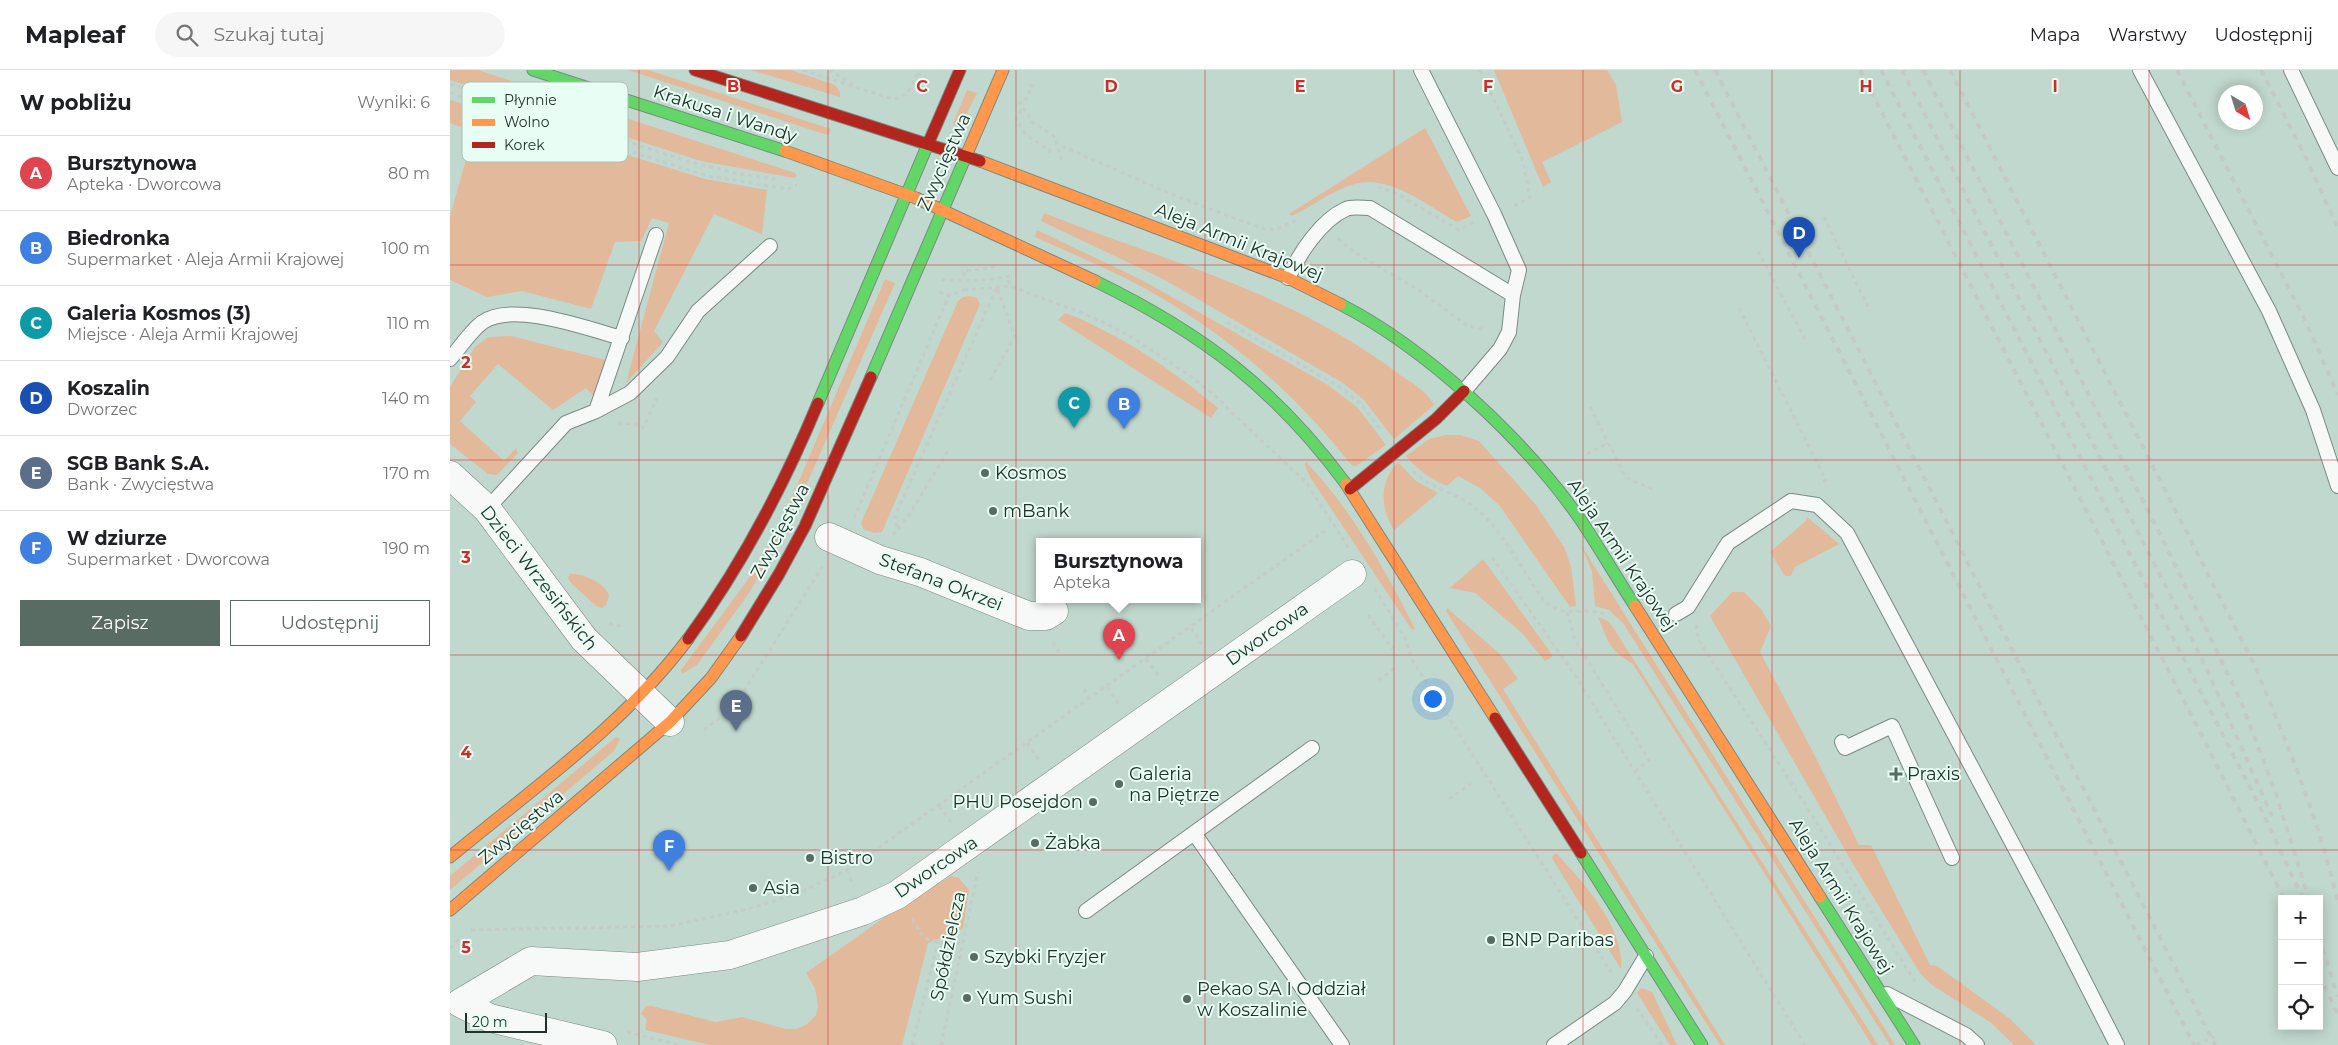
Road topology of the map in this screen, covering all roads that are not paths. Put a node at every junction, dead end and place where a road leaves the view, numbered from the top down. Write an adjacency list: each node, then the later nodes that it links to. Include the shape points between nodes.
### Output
1 (533, 70): 8 (street, Krakusa i Wandy)
2 (695, 70): 10 (street, Krakusa i Wandy)
3 (960, 70): 10 (street, Zwycięstwa)
4 (1003, 70): 11 (street, Zwycięstwa)
5 (1421, 70): 18 (lane, via 1519,270)
6 (2140, 70): 24 (lane, via 2269,311 2313,410)
7 (2291, 70): 12 (lane)
8 (570, 82)
9 (628, 101): 13 (street, Krakusa i Wandy)
10 (929, 144): 11 (street, Krakusa i Wandy); 13 (street, Zwycięstwa)
11 (967, 156): 14 (street, Zwycięstwa); 17 (street, Aleja Armii Krajowej)
12 (2338, 168)
13 (906, 194): 14 (street); 31 (street, Zwycięstwa, via 792,465 765,521 699,623)
14 (942, 210): 25 (street, via 1114,289 1172,321 1226,358 1264,392 1299,427); 32 (street, Zwycięstwa, via 805,526 738,642 711,678)
15 (656, 235): 19 (lane)
16 (770, 246): 22 (lane, via 698,311 667,357 630,393)
17 (1288, 278): 18 (lane, via 1300,253 1322,227 1347,208 1370,208); 21 (street, Aleja Armii Krajowej, via 1347,308 1401,343)
18 (1513, 295): 21 (lane, via 1509,332 1500,349)
19 (622, 338): 20 (lane, via 539,316 508,314 483,322); 22 (lane)
20 (450, 360)
21 (1464, 391): 25 (street, via 1436,419); 41 (street, Aleja Armii Krajowej, via 1533,461 1579,518)
22 (596, 412): 26 (lane, via 566,423)
23 (450, 475): 26 (street, Dzieci Wrzesińskich)
24 (2338, 486)
25 (1350, 489): 40 (street)
26 (486, 509): 31 (street, Dzieci Wrzesińskich, via 568,621)
27 (840, 531): 29 (street, Stefana Okrzei, via 880,560 920,572 1029,616 1046,616)
28 (1354, 591): 42 (street, Dworcowa, via 897,895 863,911 730,955 638,967 531,961)
29 (1054, 611)
30 (1676, 614): 49 (lane, via 1688,607 1728,543 1791,501 1817,504 1847,533)
31 (640, 694): 32 (street, Dzieci Wrzesińskich); 36 (street, Zwycięstwa)
32 (670, 722): 38 (street, Zwycięstwa)
33 (1842, 742): 37 (lane, via 1845,748 1892,726)
34 (1312, 748): 35 (lane)
35 (1194, 833): 39 (lane); 44 (lane)
36 (450, 857)
37 (1952, 858)
38 (450, 910)
39 (1086, 911)
40 (1646, 956): 45 (lane, via 1615,1003); 46 (street)
41 (1879, 990): 47 (street, Aleja Armii Krajowej); 48 (lane, via 1966,1035)
42 (455, 1007): 43 (street)
43 (603, 1045)
44 (1342, 1045)
45 (1554, 1045)
46 (1702, 1045)
47 (1914, 1045)
48 (1977, 1045)
49 (2117, 1045)

